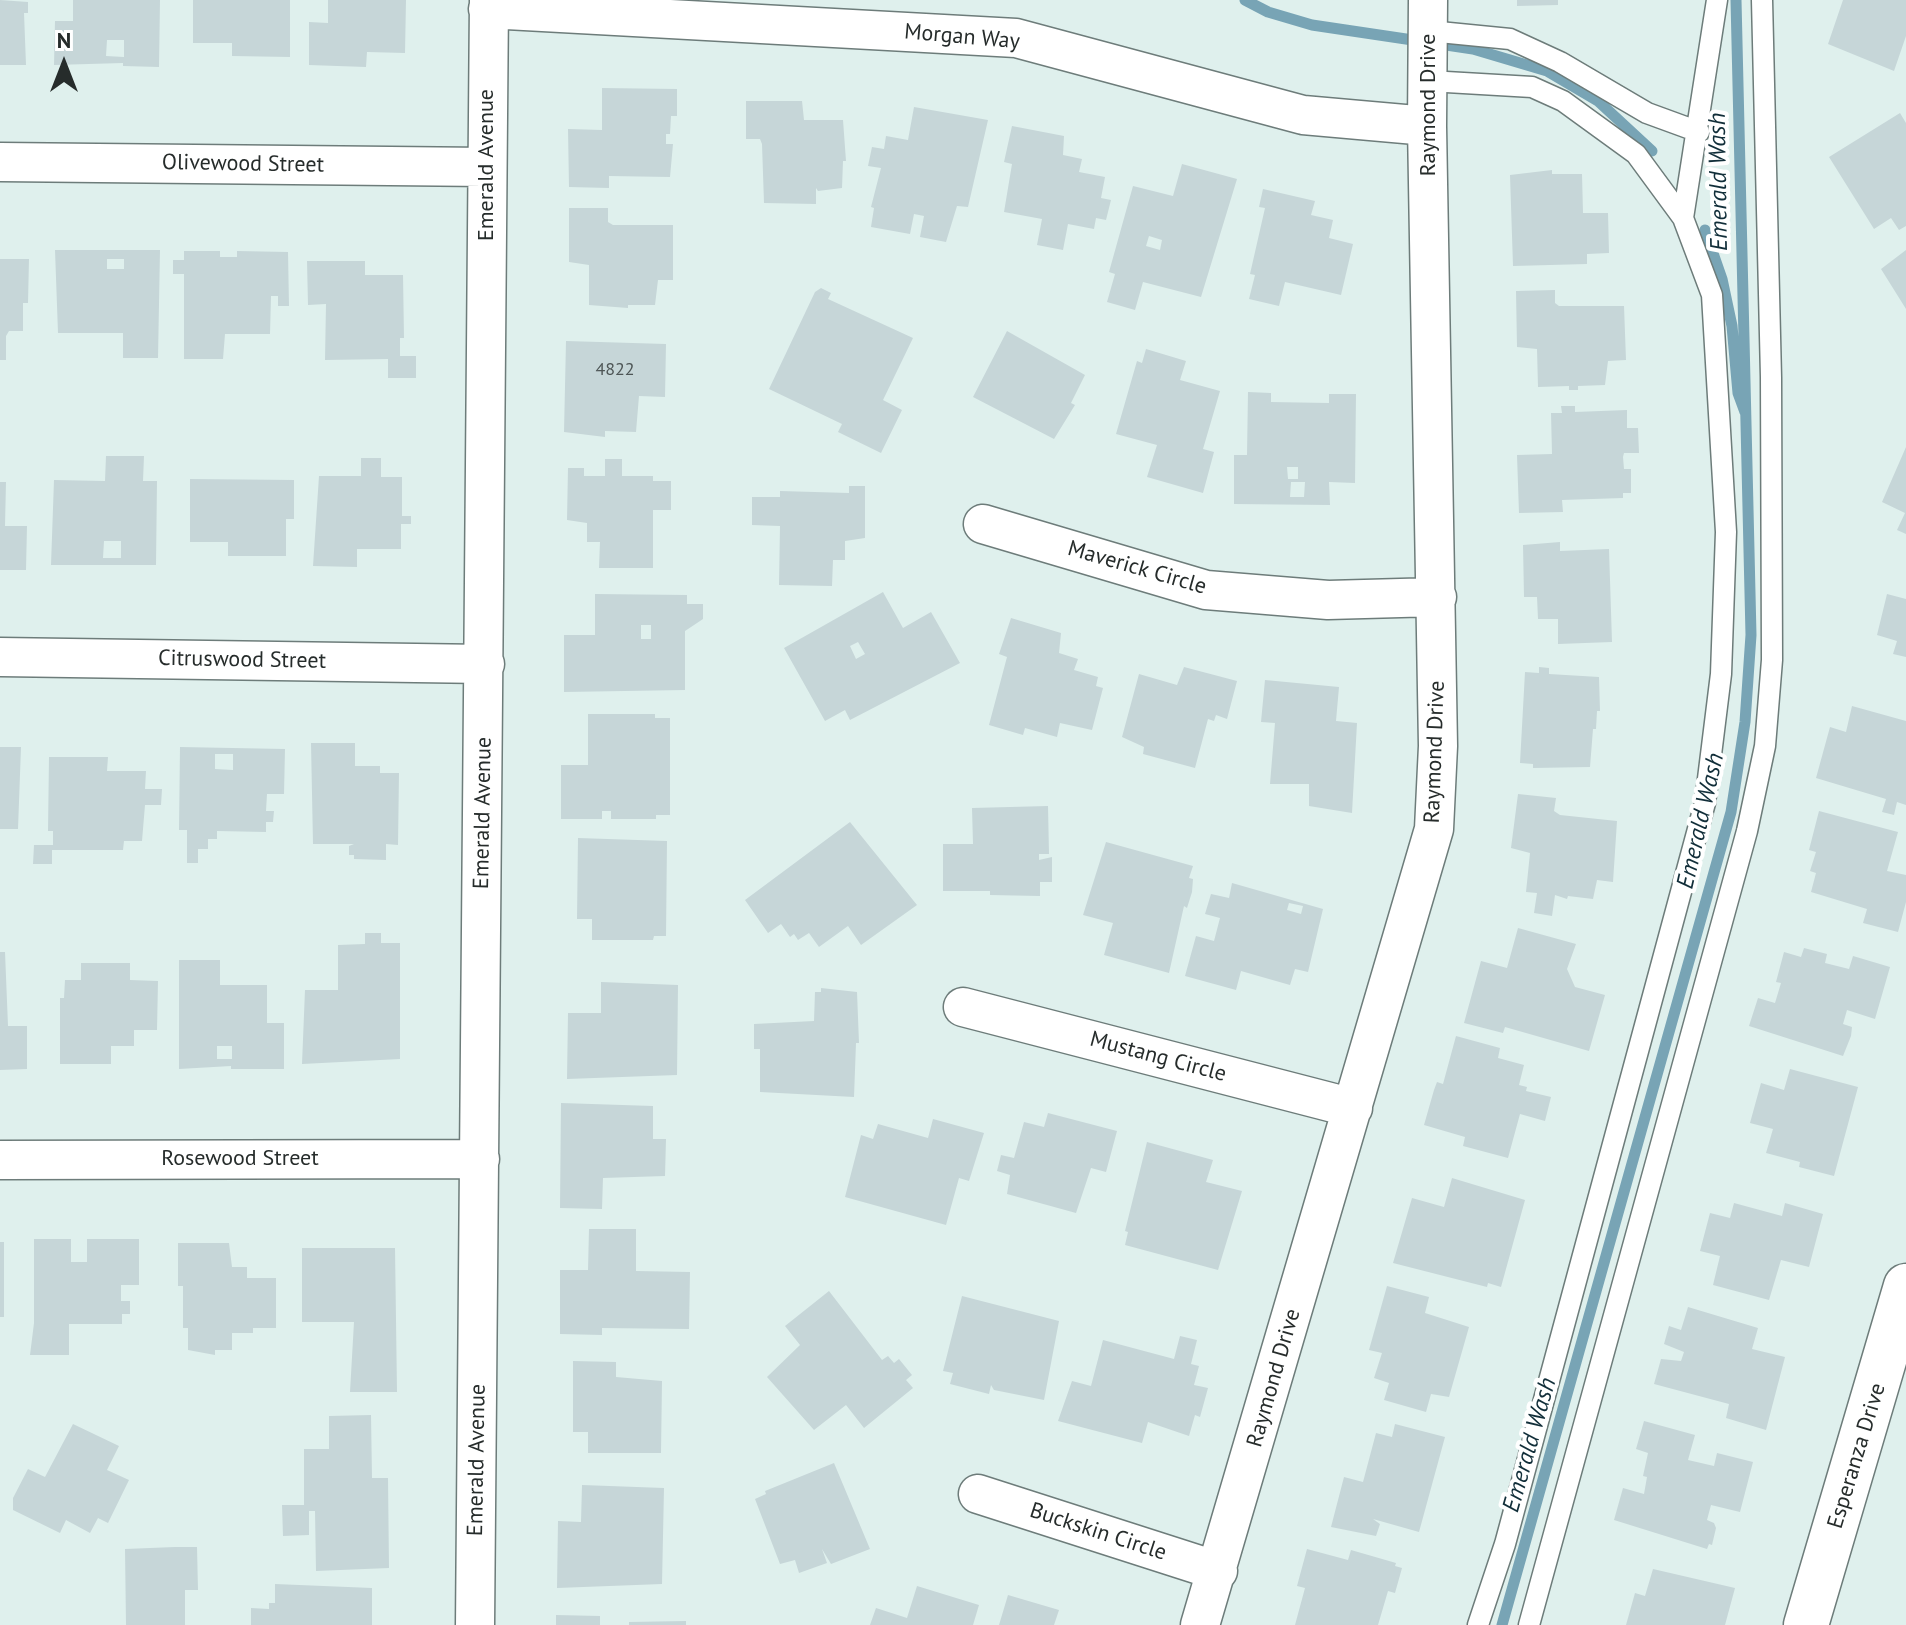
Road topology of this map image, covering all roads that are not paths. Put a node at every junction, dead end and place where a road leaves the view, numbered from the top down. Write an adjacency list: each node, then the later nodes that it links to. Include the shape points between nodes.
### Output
1 (1717, 0): 7 (lane)
2 (1762, 0): 25 (lane, via 1771,377 1772,660 1765,746 1747,831)
3 (488, 4): 6 (street, Morgan Way, via 1016,38 1303,115); 9 (street, Emerald Avenue)
4 (1429, 16): 5 (street, Raymond Drive); 7 (lane, via 1510,39 1647,113)
5 (1430, 76): 6 (street, Raymond Drive); 10 (lane, via 1532,87 1563,101 1636,154)
6 (1427, 126): 12 (street, Raymond Drive)
7 (1699, 132): 10 (lane)
8 (0, 162): 9 (street, Olivewood Street)
9 (487, 167): 14 (street, Emerald Avenue)
10 (1683, 218): 24 (lane, via 1712,295 1726,532 1721,674 1705,803 1505,1544)
11 (983, 524): 12 (street, Maverick Circle, via 1206,590 1328,600)
12 (1437, 597): 16 (street, Raymond Drive, via 1434,829)
13 (0, 657): 14 (street, Citruswood Street)
14 (485, 664): 17 (street, Emerald Avenue)
15 (963, 1007): 16 (street, Mustang Circle)
16 (1353, 1108): 21 (street, Raymond Drive)
17 (480, 1159): 18 (street, Rosewood Street); 22 (street, Emerald Avenue)
18 (0, 1160)
19 (1906, 1286): 26 (main road, Esperanza Drive)
20 (978, 1494): 21 (street, Buckskin Circle)
21 (1218, 1571): 23 (street, Raymond Drive)
22 (475, 1625)
23 (1200, 1625)
24 (1478, 1625)
25 (1529, 1625)
26 (1806, 1625)

